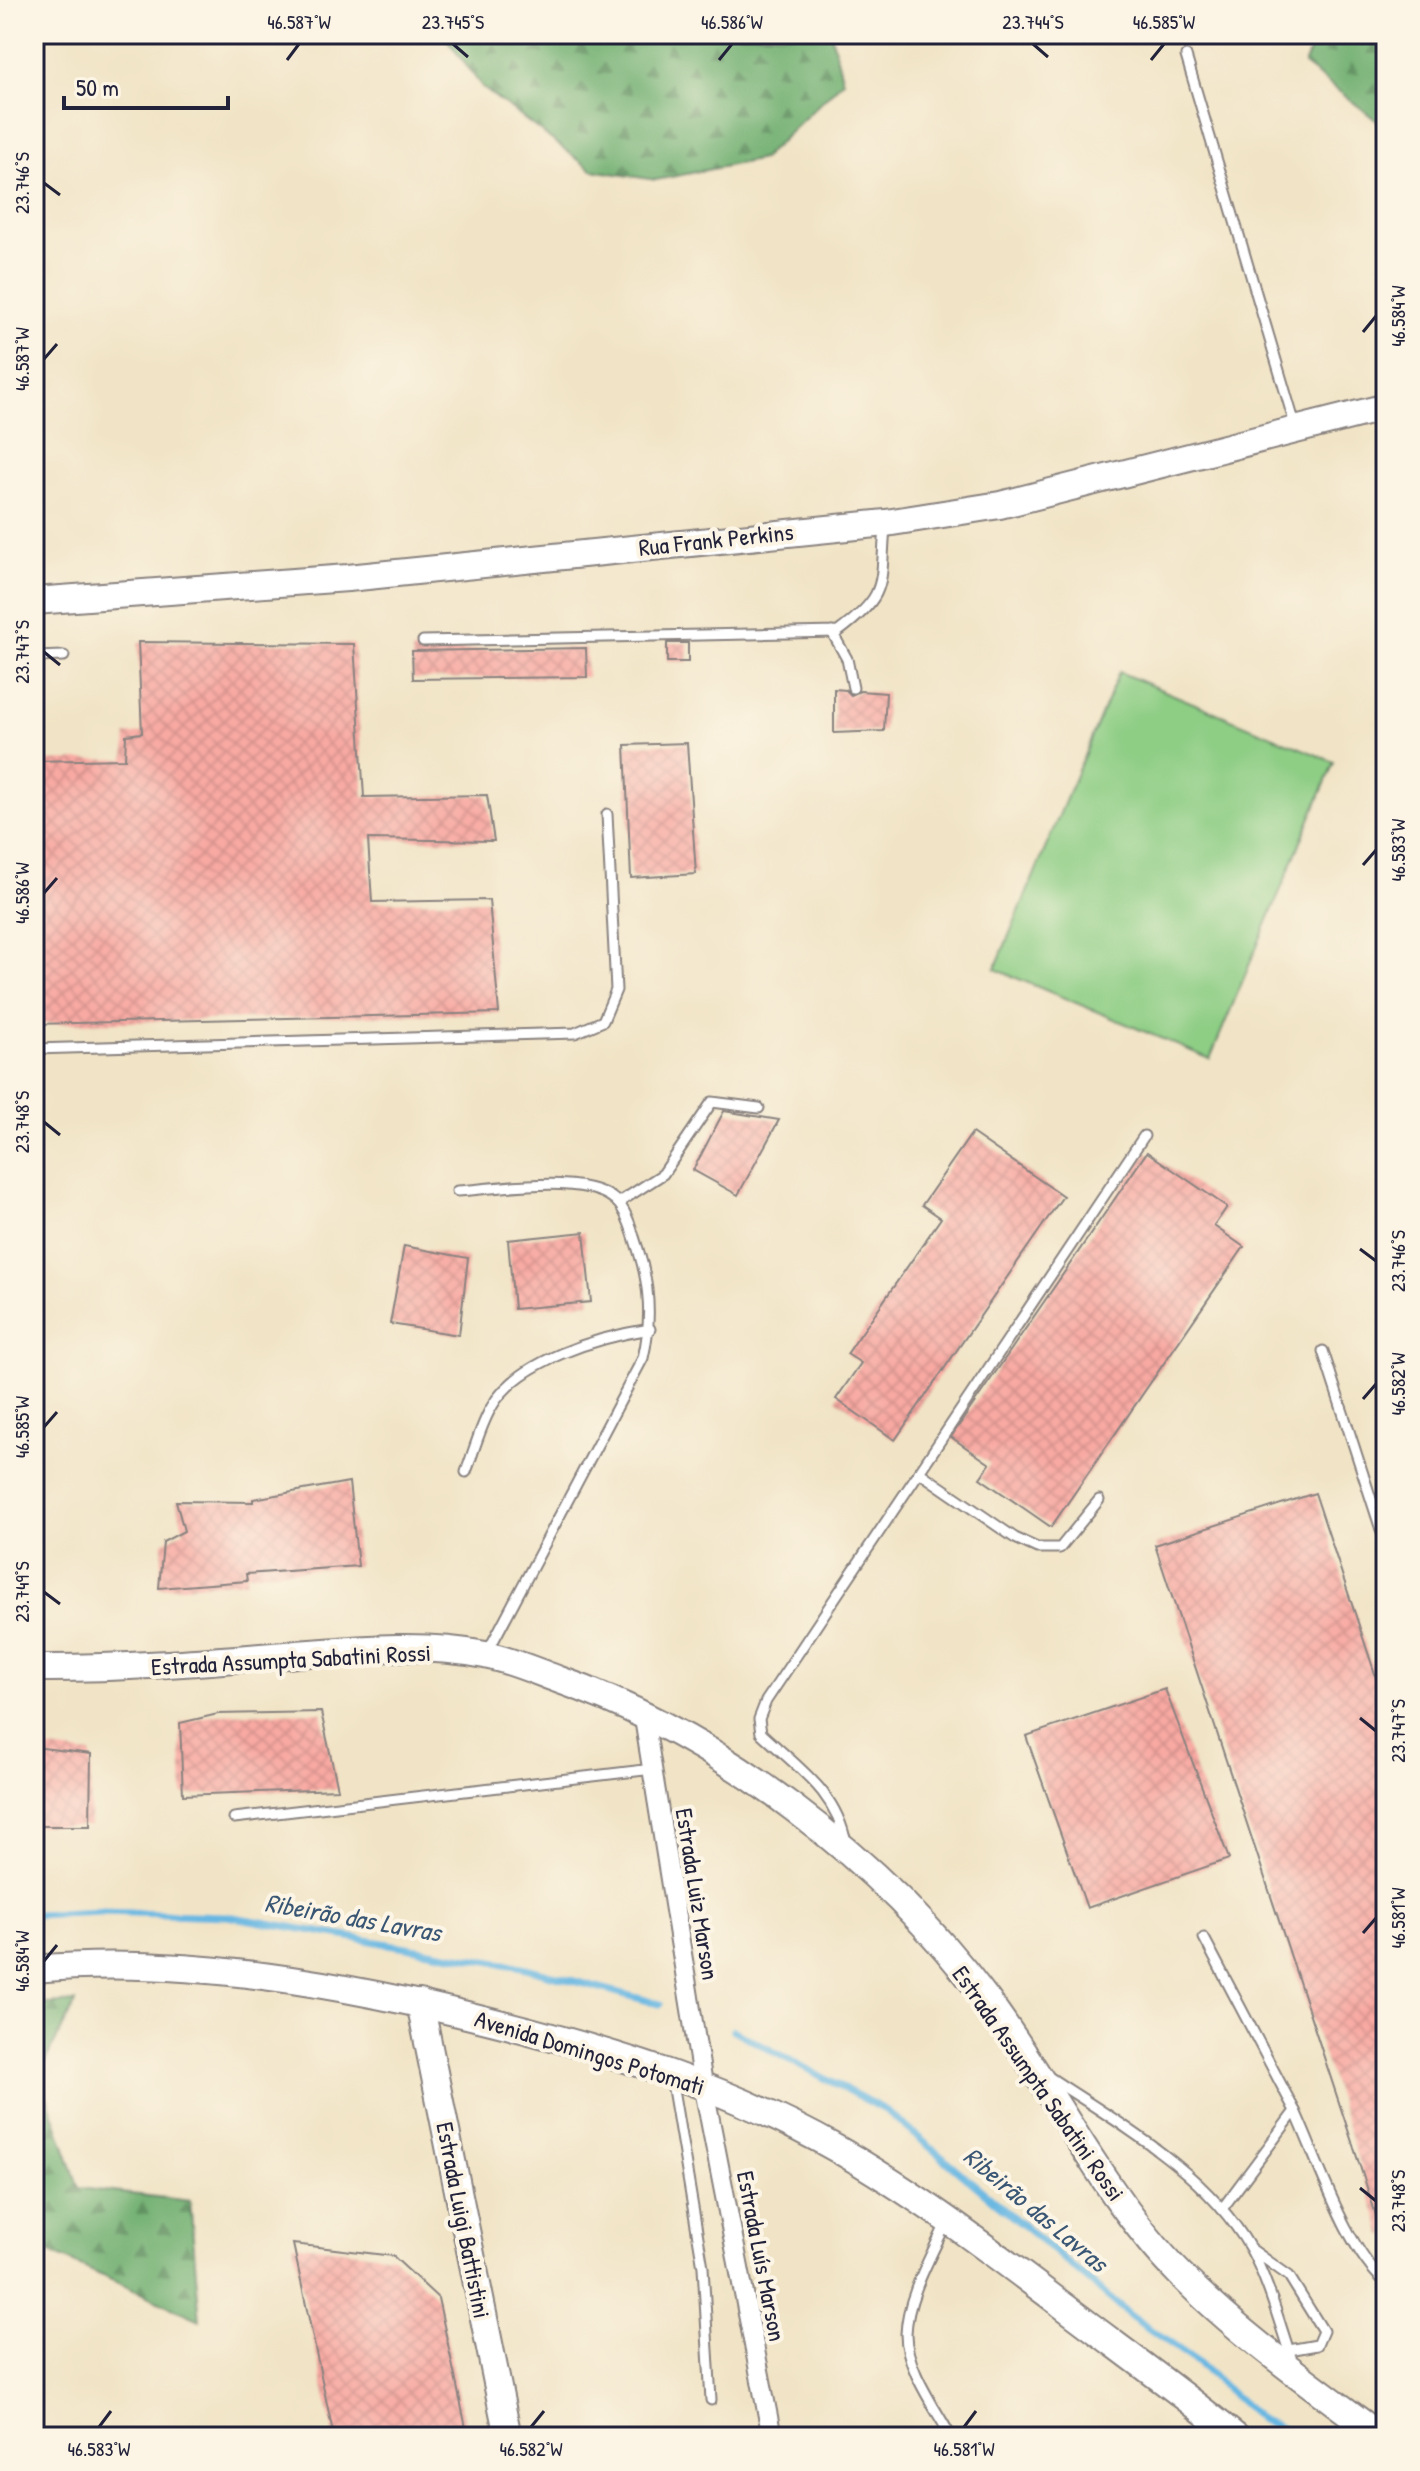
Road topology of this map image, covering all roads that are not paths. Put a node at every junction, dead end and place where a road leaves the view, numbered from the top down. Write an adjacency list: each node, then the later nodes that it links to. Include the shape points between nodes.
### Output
1 (1186, 56): 3 (lane)
2 (1386, 407): 3 (street, Rua Frank Perkins)
3 (1296, 429): 4 (street, Rua Frank Perkins, via 1000,505)
4 (886, 523): 5 (street, Rua Frank Perkins, via 348,578); 6 (lane, via 879,593 863,614)
5 (34, 601)
6 (832, 632): 7 (lane); 10 (lane, via 847,659)
7 (423, 641)
8 (64, 656): 9 (lane)
9 (34, 657)
10 (853, 688)
11 (607, 814): 12 (lane, via 616,990 603,1021 575,1033)
12 (34, 1049)
13 (759, 1108): 16 (lane, via 712,1102 663,1174)
14 (1144, 1136): 20 (lane)
15 (457, 1191): 16 (lane, via 564,1184 600,1191)
16 (618, 1203): 17 (lane, via 641,1260)
17 (650, 1329): 19 (lane, via 570,1349 507,1386 491,1407); 23 (lane, via 643,1358)
18 (1323, 1351): 22 (lane)
19 (466, 1472)
20 (919, 1472): 21 (lane, via 1037,1548 1060,1548); 28 (lane, via 759,1719 761,1733 831,1799 842,1818)
21 (1099, 1500)
22 (1386, 1545)
23 (486, 1655): 24 (street, Estrada Assumpta Sabatini Rossi, via 375,1649 129,1668); 25 (street, Estrada Assumpta Sabatini Rossi)
24 (34, 1668)
25 (643, 1712): 26 (street, Estrada Luiz Marson); 28 (street, Estrada Assumpta Sabatini Rossi, via 721,1760)
26 (653, 1769): 27 (lane); 34 (street, Estrada Luiz Marson)
27 (234, 1818)
28 (848, 1852): 32 (street, Estrada Assumpta Sabatini Rossi, via 919,1920 987,2000)
29 (1204, 1938): 35 (lane)
30 (34, 1969): 31 (street, Avenida Domingos Potomati, via 197,1971 329,1984)
31 (420, 2003): 33 (street, Avenida Domingos Potomati, via 567,2040); 42 (street, Estrada Luigi Battistini)
32 (1027, 2062): 36 (lane, via 1177,2167); 40 (street, Estrada Assumpta Sabatini Rossi, via 1083,2147 1178,2272)
33 (671, 2074): 34 (street, Avenida Domingos Potomati); 41 (lane, via 703,2267)
34 (703, 2084): 37 (street, Avenida Domingos Potomati, via 836,2148); 43 (street, Estrada Luís Marson)
35 (1295, 2111): 36 (lane); 39 (lane, via 1355,2244)
36 (1222, 2209): 38 (lane)
37 (948, 2218): 44 (lane, via 912,2301 906,2335 917,2374); 45 (street, Avenida Domingos Potomati)
38 (1250, 2249): 40 (lane); 40 (lane, via 1289,2276 1323,2331 1317,2345)
39 (1386, 2282)
40 (1293, 2362): 46 (street, Estrada Assumpta Sabatini Rossi)
41 (711, 2400)
42 (508, 2437)
43 (772, 2437)
44 (951, 2437)
45 (1236, 2437)
46 (1381, 2437)

